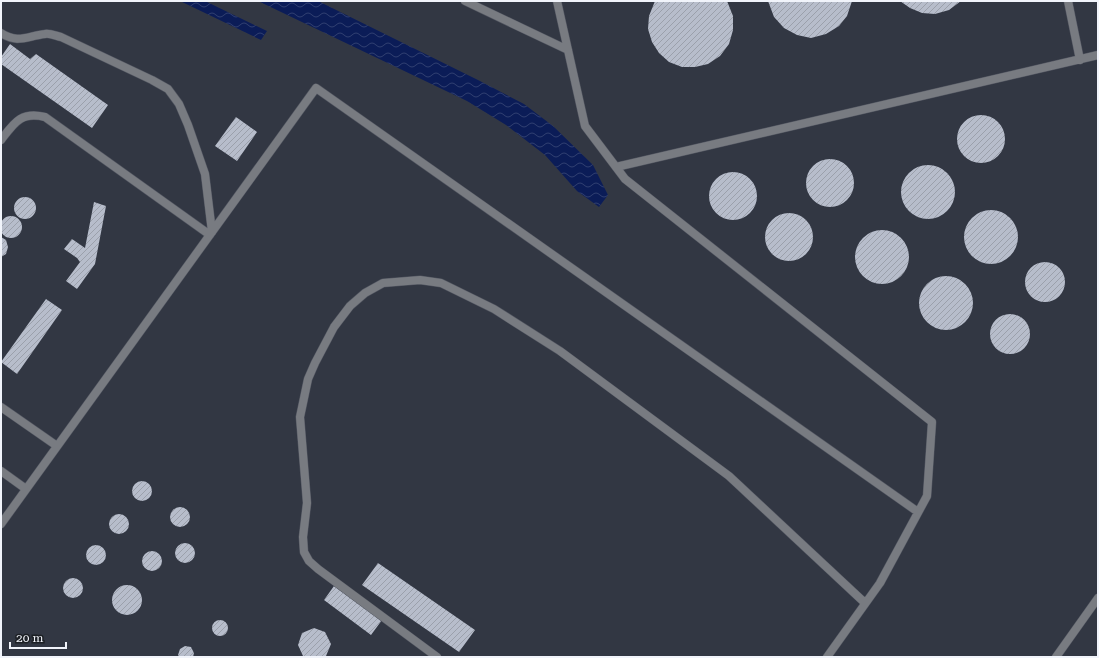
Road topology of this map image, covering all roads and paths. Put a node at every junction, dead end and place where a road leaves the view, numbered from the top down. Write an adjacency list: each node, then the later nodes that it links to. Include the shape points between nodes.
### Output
1 (465, 1): 5 (lane)
2 (557, 1): 5 (lane)
3 (1068, 1): 7 (lane)
4 (1, 33): 10 (lane, via 20,39 47,33 61,37 168,89 179,104 205,174)
5 (568, 50): 9 (lane, via 585,126)
6 (1098, 55): 7 (lane)
7 (1080, 60): 9 (lane)
8 (1, 140): 10 (lane, via 15,121 36,114 45,117)
9 (616, 167): 15 (lane, via 625,179 932,422 927,496)
10 (211, 233): 12 (lane); 15 (lane, via 316,88)
11 (1, 407): 12 (lane)
12 (57, 446): 14 (lane)
13 (1, 471): 14 (lane)
14 (26, 489): 16 (lane)
15 (918, 512): 18 (lane, via 880,583)
16 (1, 524)
17 (1098, 598): 21 (lane)
18 (865, 603): 19 (lane, via 729,476 560,351 508,317 441,283 400,280 383,283 365,293 350,306 334,327 308,379 300,417 307,503 304,552 318,569); 20 (lane)
19 (437, 657)
20 (827, 657)
21 (1056, 657)

